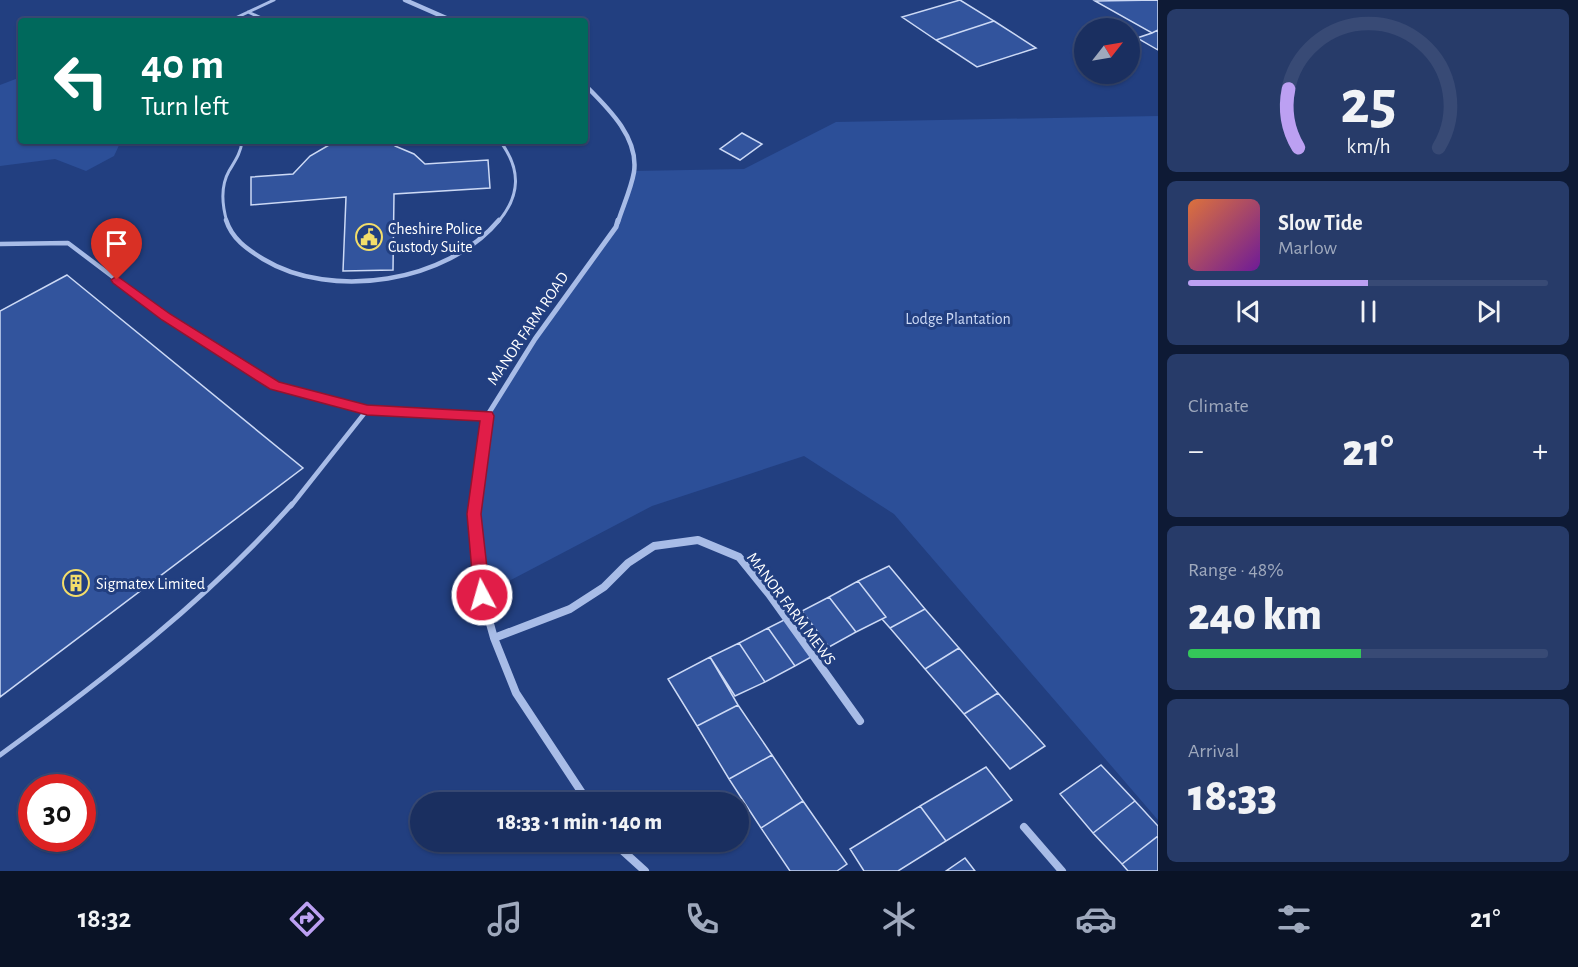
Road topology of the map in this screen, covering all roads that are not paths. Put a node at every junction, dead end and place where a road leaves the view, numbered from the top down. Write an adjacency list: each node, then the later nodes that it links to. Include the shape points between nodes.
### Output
1 (274, 0): 3 (lane)
2 (405, 0): 6 (street)
3 (248, 12): 4 (lane); 5 (lane)
4 (235, 18)
5 (261, 18)
6 (446, 18)
7 (588, 88): 12 (street, MANOR FARM ROAD, via 615,115 630,146 634,171 616,227 535,339)
8 (242, 144): 9 (lane, via 242,152 225,179 223,208 231,234 260,259 297,275 338,280 377,278 440,264 478,244 500,223 515,198 517,177 512,155)
9 (503, 144)
10 (0, 244): 11 (lane, via 68,243 166,317 275,386)
11 (367, 410): 12 (lane); 15 (lane, via 321,472 278,520 184,608 73,702)
12 (487, 416): 13 (street, MANOR FARM ROAD, via 474,514 482,595)
13 (494, 638): 14 (street, MANOR FARM MEWS, via 570,609 654,546 698,540 739,557); 16 (street, MANOR FARM ROAD, via 516,693)
14 (860, 721)
15 (0, 755)
16 (581, 792)
17 (1024, 827): 20 (street)
18 (624, 852): 19 (street)
19 (645, 871)
20 (1062, 871)

